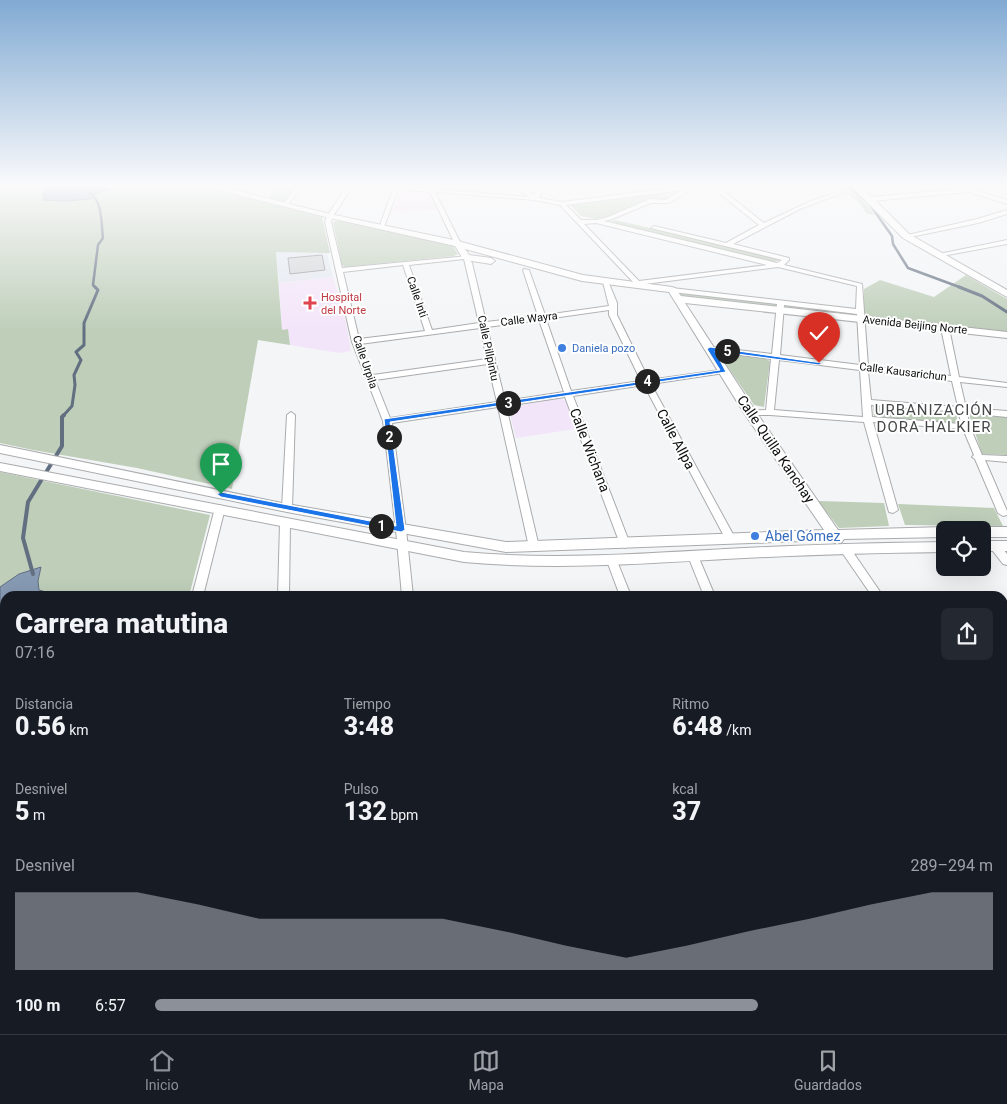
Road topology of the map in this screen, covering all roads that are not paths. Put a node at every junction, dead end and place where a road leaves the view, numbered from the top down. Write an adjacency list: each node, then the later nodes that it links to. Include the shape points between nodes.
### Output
1 (331, 234): 17 (street, Calle Urpila)
2 (413, 234): 11 (street, Avenida Beijing Norte)
3 (453, 234): 11 (street, Calle Pillpintu)
4 (592, 234): 19 (street)
5 (651, 234): 16 (street)
6 (680, 234): 12 (street)
7 (746, 234): 12 (street)
8 (914, 234): 9 (street)
9 (906, 236): 13 (street)
10 (1007, 242): 13 (street)
11 (458, 244): 14 (street, Calle Pillpintu); 20 (street, Avenida Beijing Norte)
12 (727, 245): 16 (street, via 787,258)
13 (942, 254): 21 (street)
14 (466, 257): 15 (street); 18 (street, Avenida Beijing Norte); 27 (street, Calle Pillpintu)
15 (405, 263): 17 (street); 29 (street, Calle Inti)
16 (779, 265): 19 (street); 25 (street, via 860,285)
17 (340, 270): 31 (street, Calle Urpila)
18 (526, 270): 20 (street, Avenida Beijing Norte); 26 (street, Calle Wichana)
19 (636, 284): 20 (street, Avenida Beijing Norte); 22 (street, Avenida Beijing Norte)
20 (607, 285): 22 (street, Avenida Beijing Norte); 24 (street, Calle Allpa)
21 (1007, 294)
22 (675, 295): 23 (street, Avenida Beijing Norte); 32 (street, Calle Quilla Kanchay)
23 (781, 307): 25 (street, Avenida Beijing Norte); 33 (street)
24 (612, 308): 26 (street, Calle Wayra); 39 (street, Calle Allpa)
25 (860, 315): 28 (street, Avenida Beijing Norte); 35 (street)
26 (542, 318): 27 (street, Calle Wayra); 41 (street, Calle Wichana)
27 (483, 325): 29 (street, Calle Wayra); 34 (street, Calle Pillpintu)
28 (945, 328): 30 (street, Avenida Beijing Norte); 38 (street)
29 (429, 332): 31 (street, Calle Wayra)
30 (1007, 335)
31 (356, 342): 37 (street, Calle Urpila)
32 (710, 349): 33 (street, Calle Kausarichun); 36 (street, Calle Quilla Kanchay)
33 (774, 358): 35 (street, Calle Kausarichun); 46 (street)
34 (491, 361): 37 (street); 43 (street, Calle Pillpintu)
35 (864, 368): 38 (street, Calle Kausarichun); 42 (street)
36 (724, 371): 39 (street); 45 (street, Calle Quilla Kanchay)
37 (370, 378): 50 (street, Calle Urpila)
38 (955, 378): 40 (street, Calle Kausarichun); 44 (street)
39 (646, 382): 41 (street); 66 (street, Calle Allpa)
40 (1007, 385)
41 (568, 394): 43 (street); 67 (street, Calle Wichana)
42 (866, 402): 44 (street); 49 (street)
43 (500, 404): 50 (street); 70 (street, Calle Pillpintu)
44 (963, 411): 47 (street); 51 (street)
45 (750, 412): 46 (street); 65 (street, Calle Quilla Kanchay)
46 (770, 412): 49 (street)
47 (1007, 414)
48 (291, 415): 57 (street)
49 (868, 420): 51 (street); 58 (street)
50 (387, 421): 61 (street, Calle Urpila)
51 (966, 427): 53 (street)
52 (0, 449): 57 (street)
53 (978, 457): 54 (street); 59 (street)
54 (1007, 459)
55 (0, 467): 56 (street)
56 (220, 508): 60 (street); 76 (street)
57 (287, 508): 61 (street)
58 (893, 510)
59 (1003, 513)
60 (286, 523): 68 (street); 77 (street)
61 (401, 530): 68 (street, Calle Urpila); 70 (street, via 506,547)
62 (936, 532): 65 (street)
63 (991, 532): 64 (street)
64 (1007, 532)
65 (833, 534): 66 (street); 72 (street, Calle Quilla Kanchay)
66 (730, 538): 67 (street)
67 (625, 544): 70 (street)
68 (402, 545): 74 (street, via 502,561); 78 (street, Calle Urpila)
69 (995, 546): 75 (street)
70 (534, 547)
71 (936, 547): 72 (street)
72 (844, 548): 73 (street); 81 (street, Calle Quilla Kanchay)
73 (693, 556): 74 (street); 80 (street)
74 (612, 561): 79 (street)
75 (1007, 561)
76 (198, 591)
77 (283, 591)
78 (407, 591)
79 (624, 591)
80 (708, 591)
81 (874, 591)

